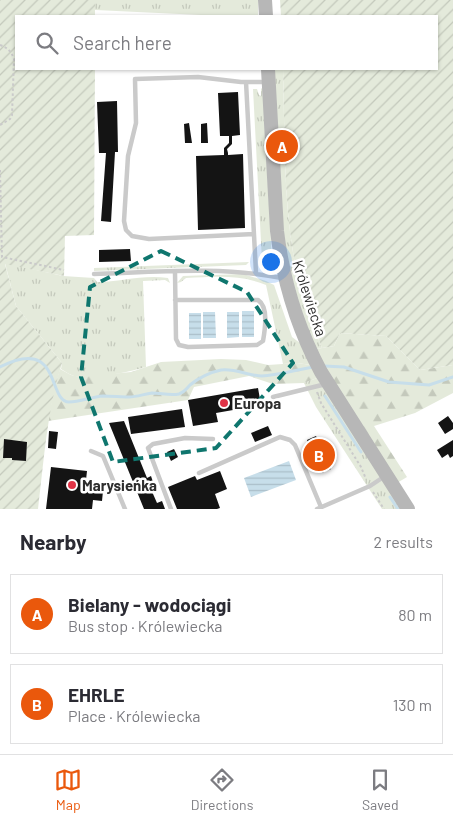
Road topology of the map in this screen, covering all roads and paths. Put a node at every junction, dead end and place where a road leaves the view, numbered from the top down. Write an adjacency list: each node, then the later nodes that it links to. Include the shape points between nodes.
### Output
1 (265, 0): 2 (main road)
2 (266, 15)
3 (0, 46): 6 (path, via 11,51 14,59 12,115)
4 (268, 76): 5 (lane); 15 (main road, Królewiecka, via 276,218)
5 (246, 82): 9 (lane); 9 (lane, via 198,76 134,79 135,130 129,151 124,220 128,233 141,239)
6 (0, 125)
7 (0, 170): 8 (path)
8 (0, 198): 10 (path)
9 (254, 234): 13 (lane)
10 (1, 257): 11 (path)
11 (64, 270)
12 (175, 272): 13 (lane); 14 (lane); 16 (lane)
13 (256, 273): 15 (lane)
14 (94, 274)
15 (285, 278): 17 (main road, Królewiecka)
16 (176, 300): 16 (lane, via 176,339 181,346 257,345 263,341 264,308 258,300)
17 (320, 376): 18 (lane); 22 (main road, Królewiecka); 23 (path, via 321,404)
18 (273, 397)
19 (213, 439): 26 (lane, via 185,438 153,444 148,448)
20 (91, 451): 25 (lane, via 103,456)
21 (199, 473): 24 (lane, via 280,437 287,438 295,445)
22 (386, 475): 23 (lane); 28 (main road, Królewiecka)
23 (370, 486): 24 (lane); 27 (path)
24 (319, 508)
25 (125, 509)
26 (171, 509)
27 (384, 509)
28 (408, 509)

